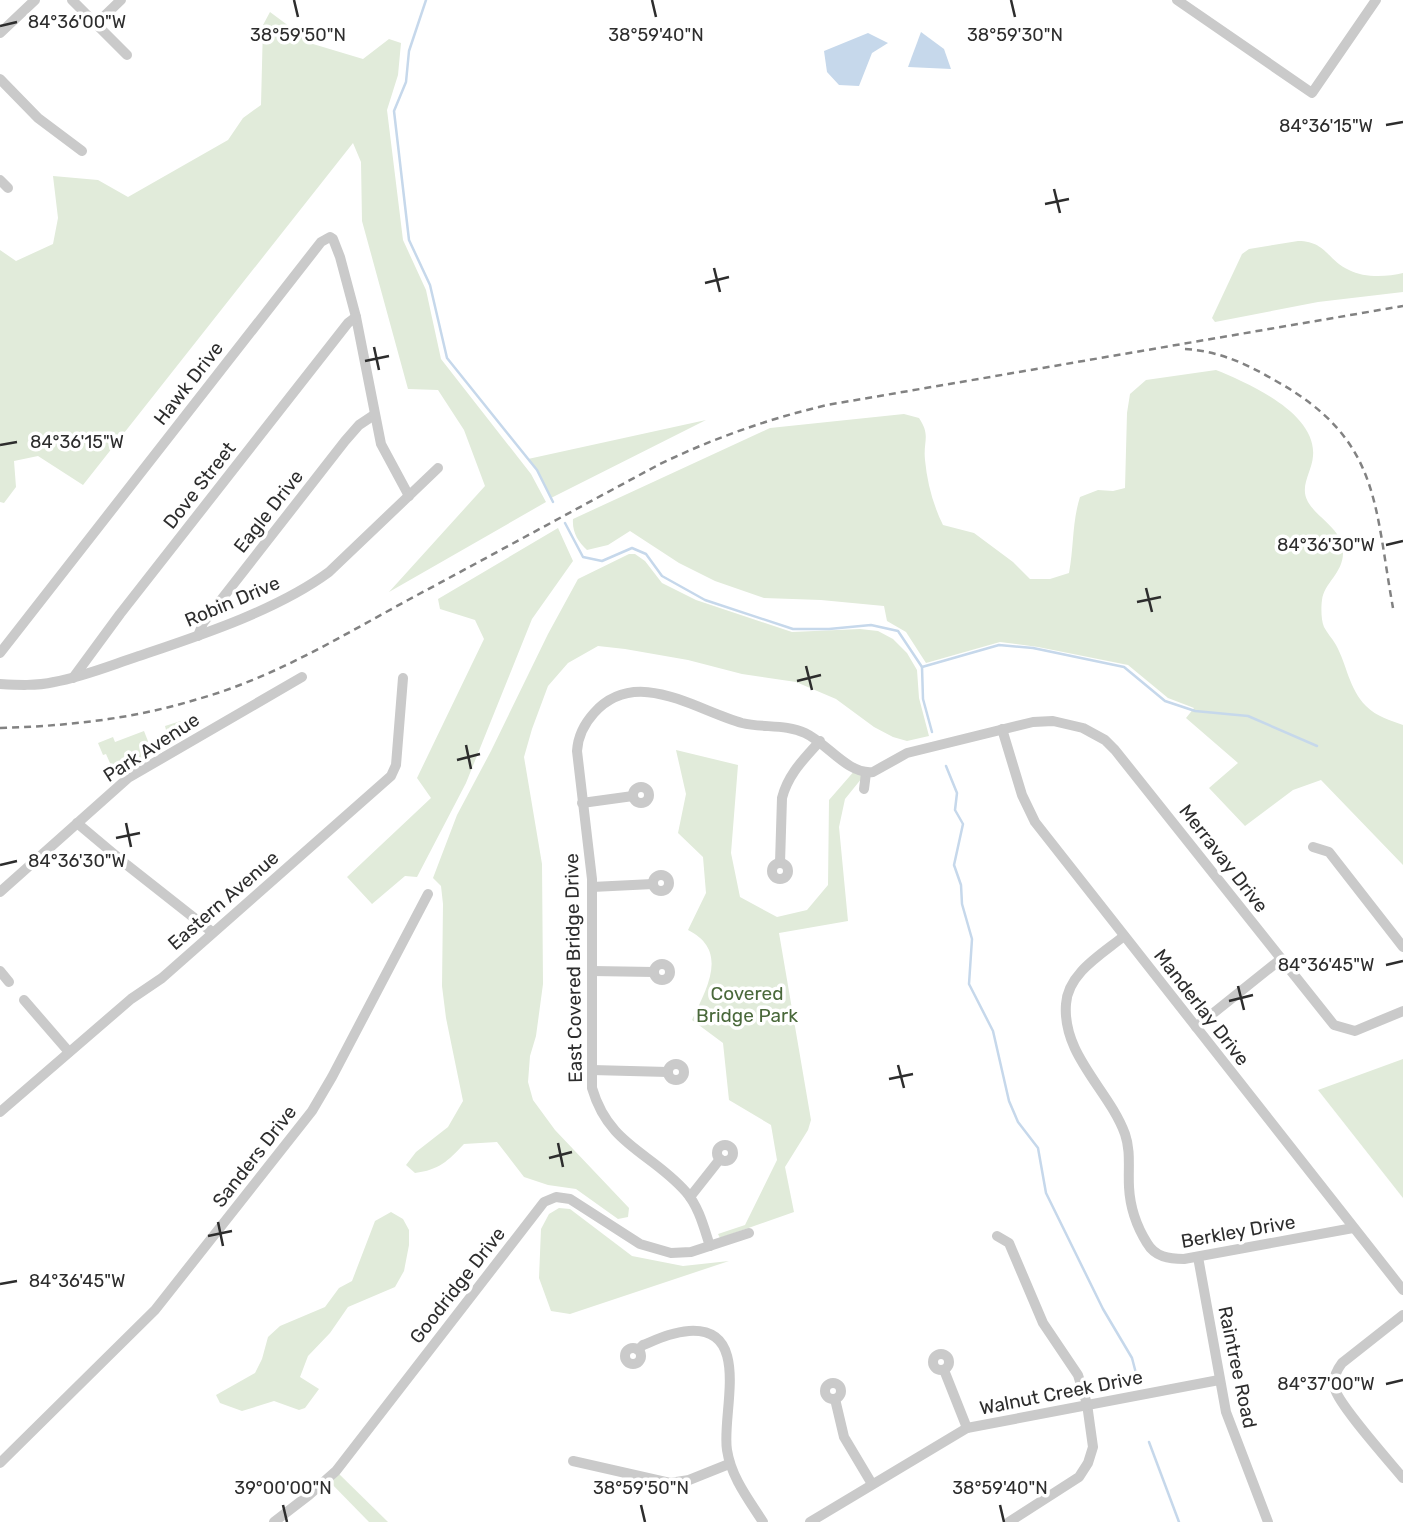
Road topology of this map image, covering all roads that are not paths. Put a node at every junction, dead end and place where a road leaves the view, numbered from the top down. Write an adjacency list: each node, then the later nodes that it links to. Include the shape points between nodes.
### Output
1 (35, 0): 7 (street)
2 (72, 0): 6 (street)
3 (121, 0): 6 (street)
4 (1177, 0): 5 (street, via 1312,93)
5 (1376, 0)
6 (96, 24): 8 (street)
7 (0, 33)
8 (127, 55)
9 (0, 79): 10 (street, via 38,118)
10 (82, 150)
11 (356, 317): 12 (street); 16 (street, Hawk Drive, via 330,237 321,242); 18 (street, Dove Street)
12 (374, 415): 14 (street, via 384,452); 15 (street, Eagle Drive, via 345,441)
13 (438, 468): 14 (street, Robin Drive)
14 (409, 496): 15 (street, Robin Drive, via 316,582)
15 (198, 636): 18 (street, Robin Drive)
16 (0, 653)
17 (302, 677): 27 (street, Park Avenue, via 128,778)
18 (73, 678): 20 (street, Robin Drive, via 43,684)
19 (403, 678): 34 (street, Eastern Avenue, via 396,765 391,776)
20 (0, 684)
21 (1002, 729): 23 (street, via 907,753); 35 (street, Manderlay Drive, via 1034,822); 37 (street, Merravay Drive, via 1052,721 1083,728 1105,740)
22 (820, 741): 23 (street, East Covered Bridge Drive); 26 (street, East Covered Bridge Drive, via 800,730 741,722 661,693 628,692 604,703 581,731 577,751); 29 (street, via 785,787)
23 (866, 773): 24 (street)
24 (864, 789)
25 (633, 796): 26 (street)
26 (582, 803): 31 (street, East Covered Bridge Drive)
27 (77, 823): 32 (street, Park Avenue); 34 (street)
28 (1313, 847): 36 (street, via 1329,852)
29 (780, 863)
30 (653, 884): 31 (street)
31 (592, 887): 39 (street, East Covered Bridge Drive)
32 (0, 892)
33 (428, 894): 65 (street, Sanders Drive, via 312,1111 155,1310)
34 (212, 932): 45 (street, Eastern Avenue)
35 (1124, 936): 44 (street, Manderlay Drive); 55 (street, Berkley Drive, via 1077,976 1067,995 1068,1021 1088,1073 1125,1136 1130,1198 1146,1241 1167,1258)
36 (1403, 947)
37 (1281, 959): 43 (street, Merravay Drive, via 1329,1020 1343,1029 1355,1031); 44 (street)
38 (0, 971): 41 (street)
39 (592, 971): 40 (street); 46 (street, East Covered Bridge Drive)
40 (654, 972)
41 (9, 982)
42 (24, 1000): 45 (street)
43 (1403, 1011)
44 (1196, 1027): 51 (street, Manderlay Drive)
45 (69, 1052): 48 (street, Eastern Avenue)
46 (592, 1070): 47 (street); 50 (street, East Covered Bridge Drive, via 592,1088 605,1121)
47 (668, 1072)
48 (0, 1112)
49 (720, 1159): 50 (street)
50 (690, 1197): 54 (street, East Covered Bridge Drive)
51 (1353, 1228): 55 (street, Berkley Drive); 56 (street, Manderlay Drive)
52 (749, 1233): 54 (street, Goodridge Drive)
53 (997, 1236): 62 (street, via 1009,1243 1043,1323 1078,1375)
54 (710, 1246): 69 (street, Goodridge Drive, via 684,1253 656,1250 570,1199 556,1197 544,1202 336,1471)
55 (1198, 1256): 60 (street, Raintree Road)
56 (1403, 1290)
57 (1403, 1315): 67 (street, via 1342,1363 1334,1380 1339,1398)
58 (638, 1350): 66 (street, via 688,1331 709,1334 726,1349 731,1369 725,1431)
59 (944, 1370): 63 (street)
60 (1219, 1380): 62 (street, Walnut Creek Drive); 73 (street, Raintree Road, via 1229,1422)
61 (835, 1399): 68 (street, via 844,1437)
62 (1087, 1404): 63 (street, Walnut Creek Drive); 72 (street, via 1093,1447 1084,1471)
63 (967, 1428): 68 (street, Walnut Creek Drive)
64 (573, 1461): 66 (street, via 670,1483)
65 (0, 1464)
66 (729, 1464): 70 (street)
67 (1403, 1478)
68 (872, 1484): 71 (street, Walnut Creek Drive)
69 (274, 1522)
70 (763, 1522)
71 (810, 1522)
72 (1009, 1522)
73 (1268, 1522)

